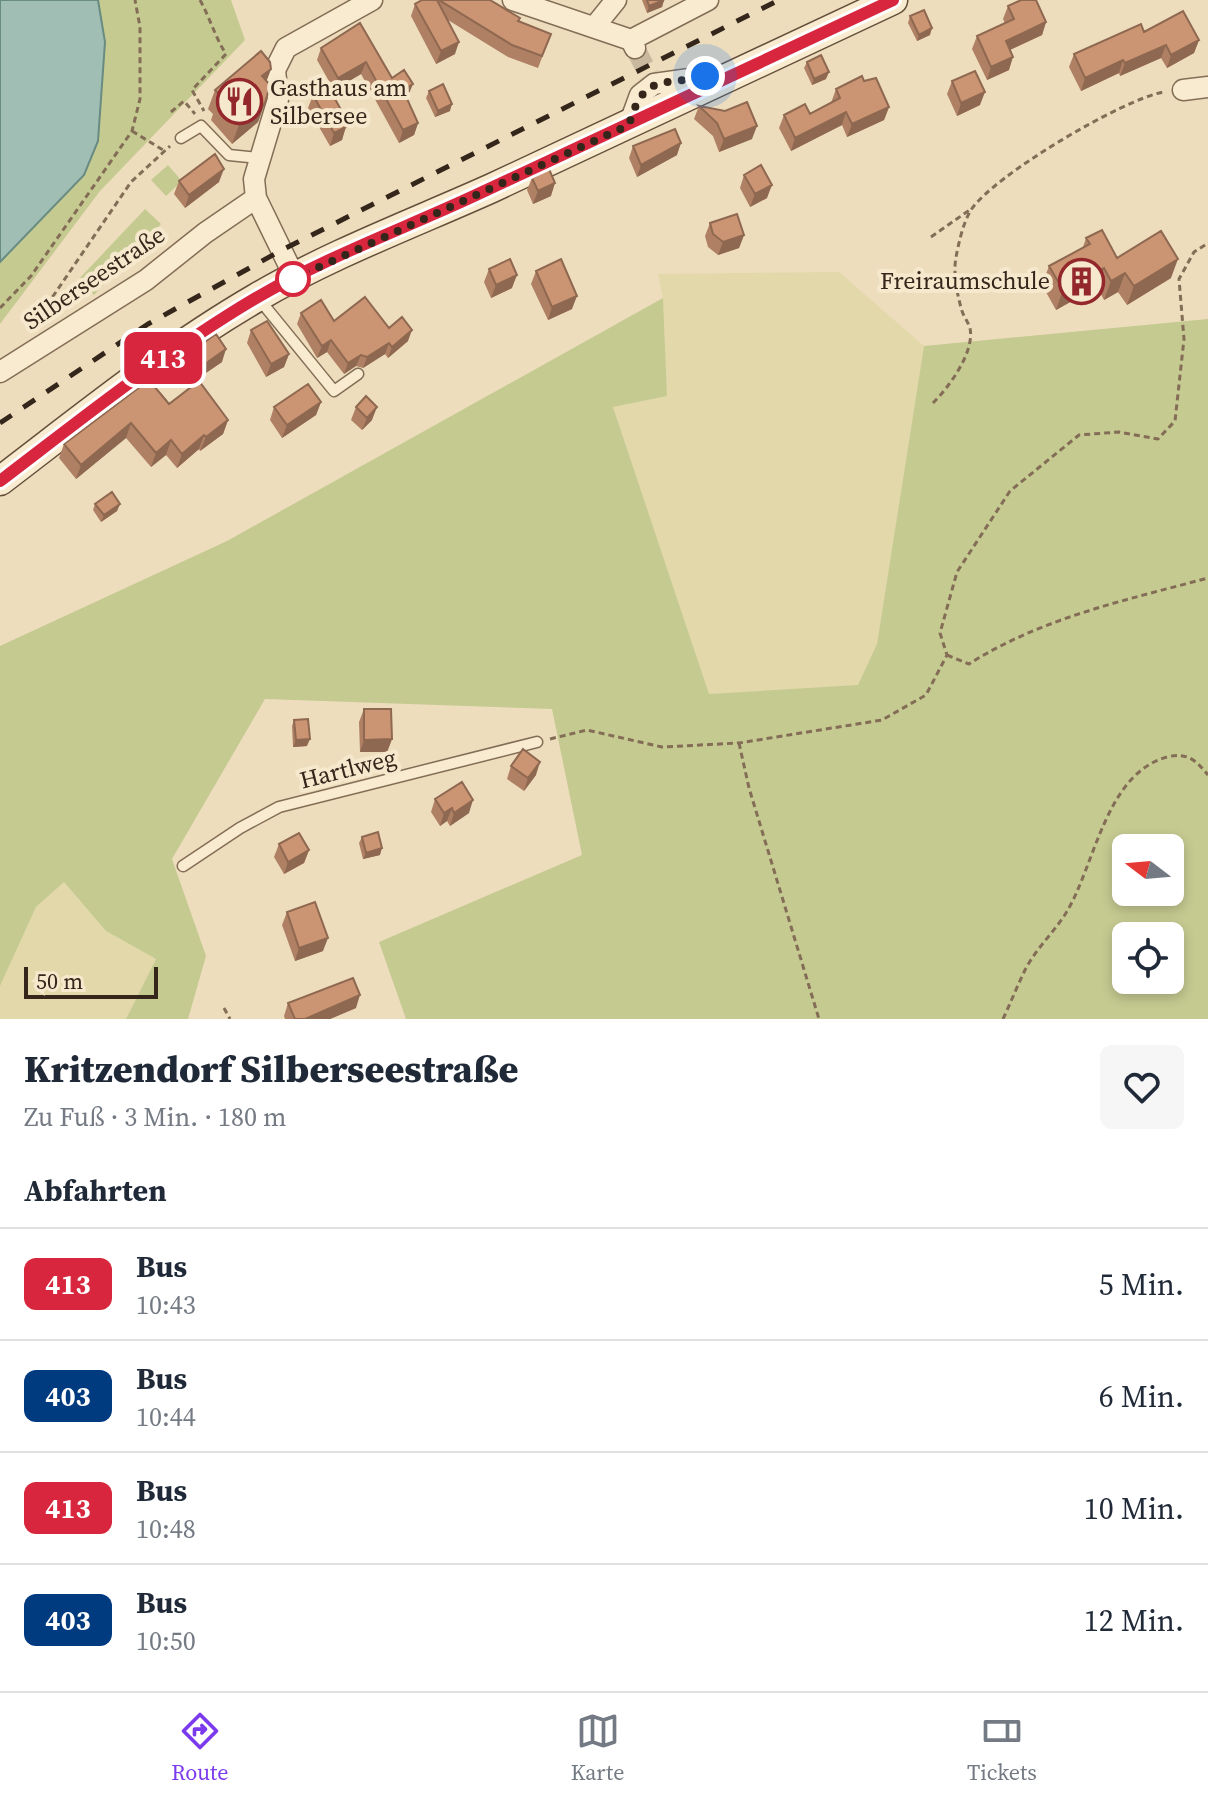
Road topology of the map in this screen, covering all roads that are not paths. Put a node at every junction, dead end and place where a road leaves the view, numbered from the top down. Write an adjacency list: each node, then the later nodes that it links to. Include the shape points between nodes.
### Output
1 (372, 0): 12 (street, via 286,48 275,70 278,99)
2 (513, 0): 6 (street)
3 (616, 0): 6 (street)
4 (708, 0): 6 (street, via 633,44)
5 (893, 0): 7 (main road)
6 (595, 26)
7 (738, 73): 10 (main road); 10 (street, via 651,80)
8 (1208, 87): 9 (street)
9 (1183, 90)
10 (629, 125): 14 (main road)
11 (181, 138): 12 (lane, via 201,126 229,155)
12 (259, 158): 13 (street)
13 (256, 198): 14 (street); 16 (street, Silberseestraße, via 146,280)
14 (295, 278): 15 (main road)
15 (258, 297): 17 (lane, via 334,391); 18 (main road, via 120,387)
16 (0, 372)
17 (358, 374)
18 (0, 481)
19 (537, 742): 20 (lane, Hartlweg, via 279,807)
20 (183, 866)

